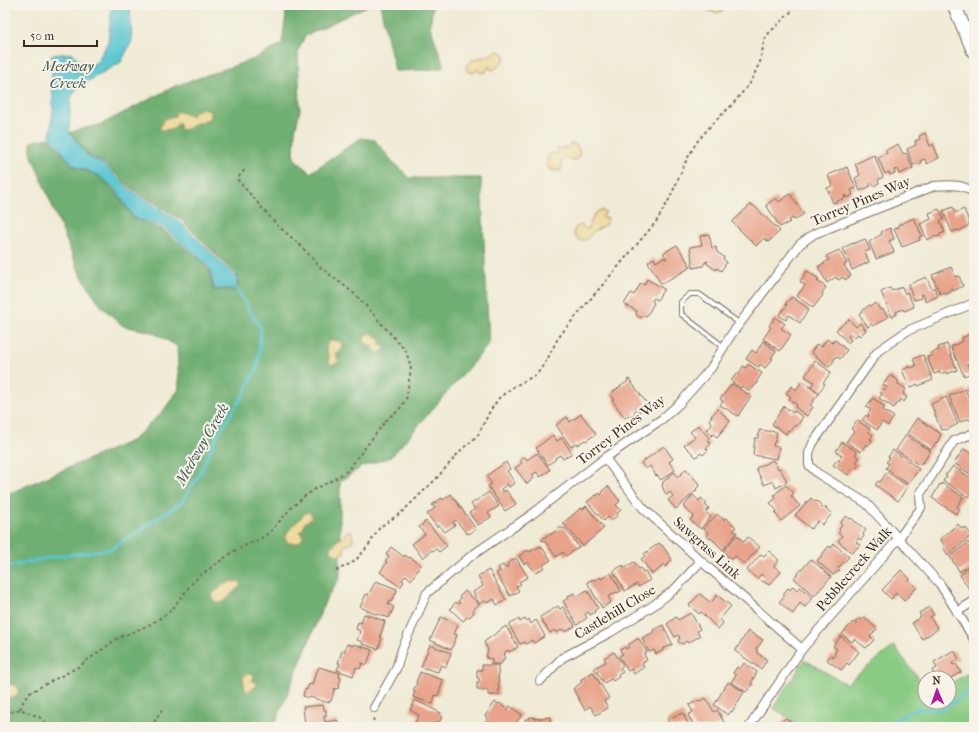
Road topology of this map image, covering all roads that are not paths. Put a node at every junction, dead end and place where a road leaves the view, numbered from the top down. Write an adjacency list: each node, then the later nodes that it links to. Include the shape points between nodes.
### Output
1 (954, 5): 2 (main road)
2 (974, 52)
3 (974, 194): 5 (street, Torrey Pines Way, via 970,189 953,184 934,186 814,234 800,244)
4 (974, 303): 9 (street, via 907,331 878,350 813,443 809,453 809,466 866,503)
5 (740, 324): 6 (street, Torrey Pines Way); 6 (lane, via 699,294 690,294 681,302 681,314)
6 (724, 347): 8 (street, Torrey Pines Way, via 711,368 662,419)
7 (974, 433): 9 (street, Pebblecreek Walk, via 954,441 920,494 921,508)
8 (605, 458): 10 (street, Sawgrass Link, via 643,508); 16 (street, Torrey Pines Way, via 531,515 471,556 427,593 396,669)
9 (899, 538): 12 (street, via 940,584); 14 (street, Pebblecreek Walk)
10 (701, 561): 14 (street, Sawgrass Link); 15 (street, Castlehill Close, via 675,589 654,605 562,658)
11 (974, 601): 12 (street)
12 (957, 612): 13 (street)
13 (974, 638)
14 (802, 649): 17 (street, Pebblecreek Walk)
15 (540, 682)
16 (374, 708)
17 (749, 727)

